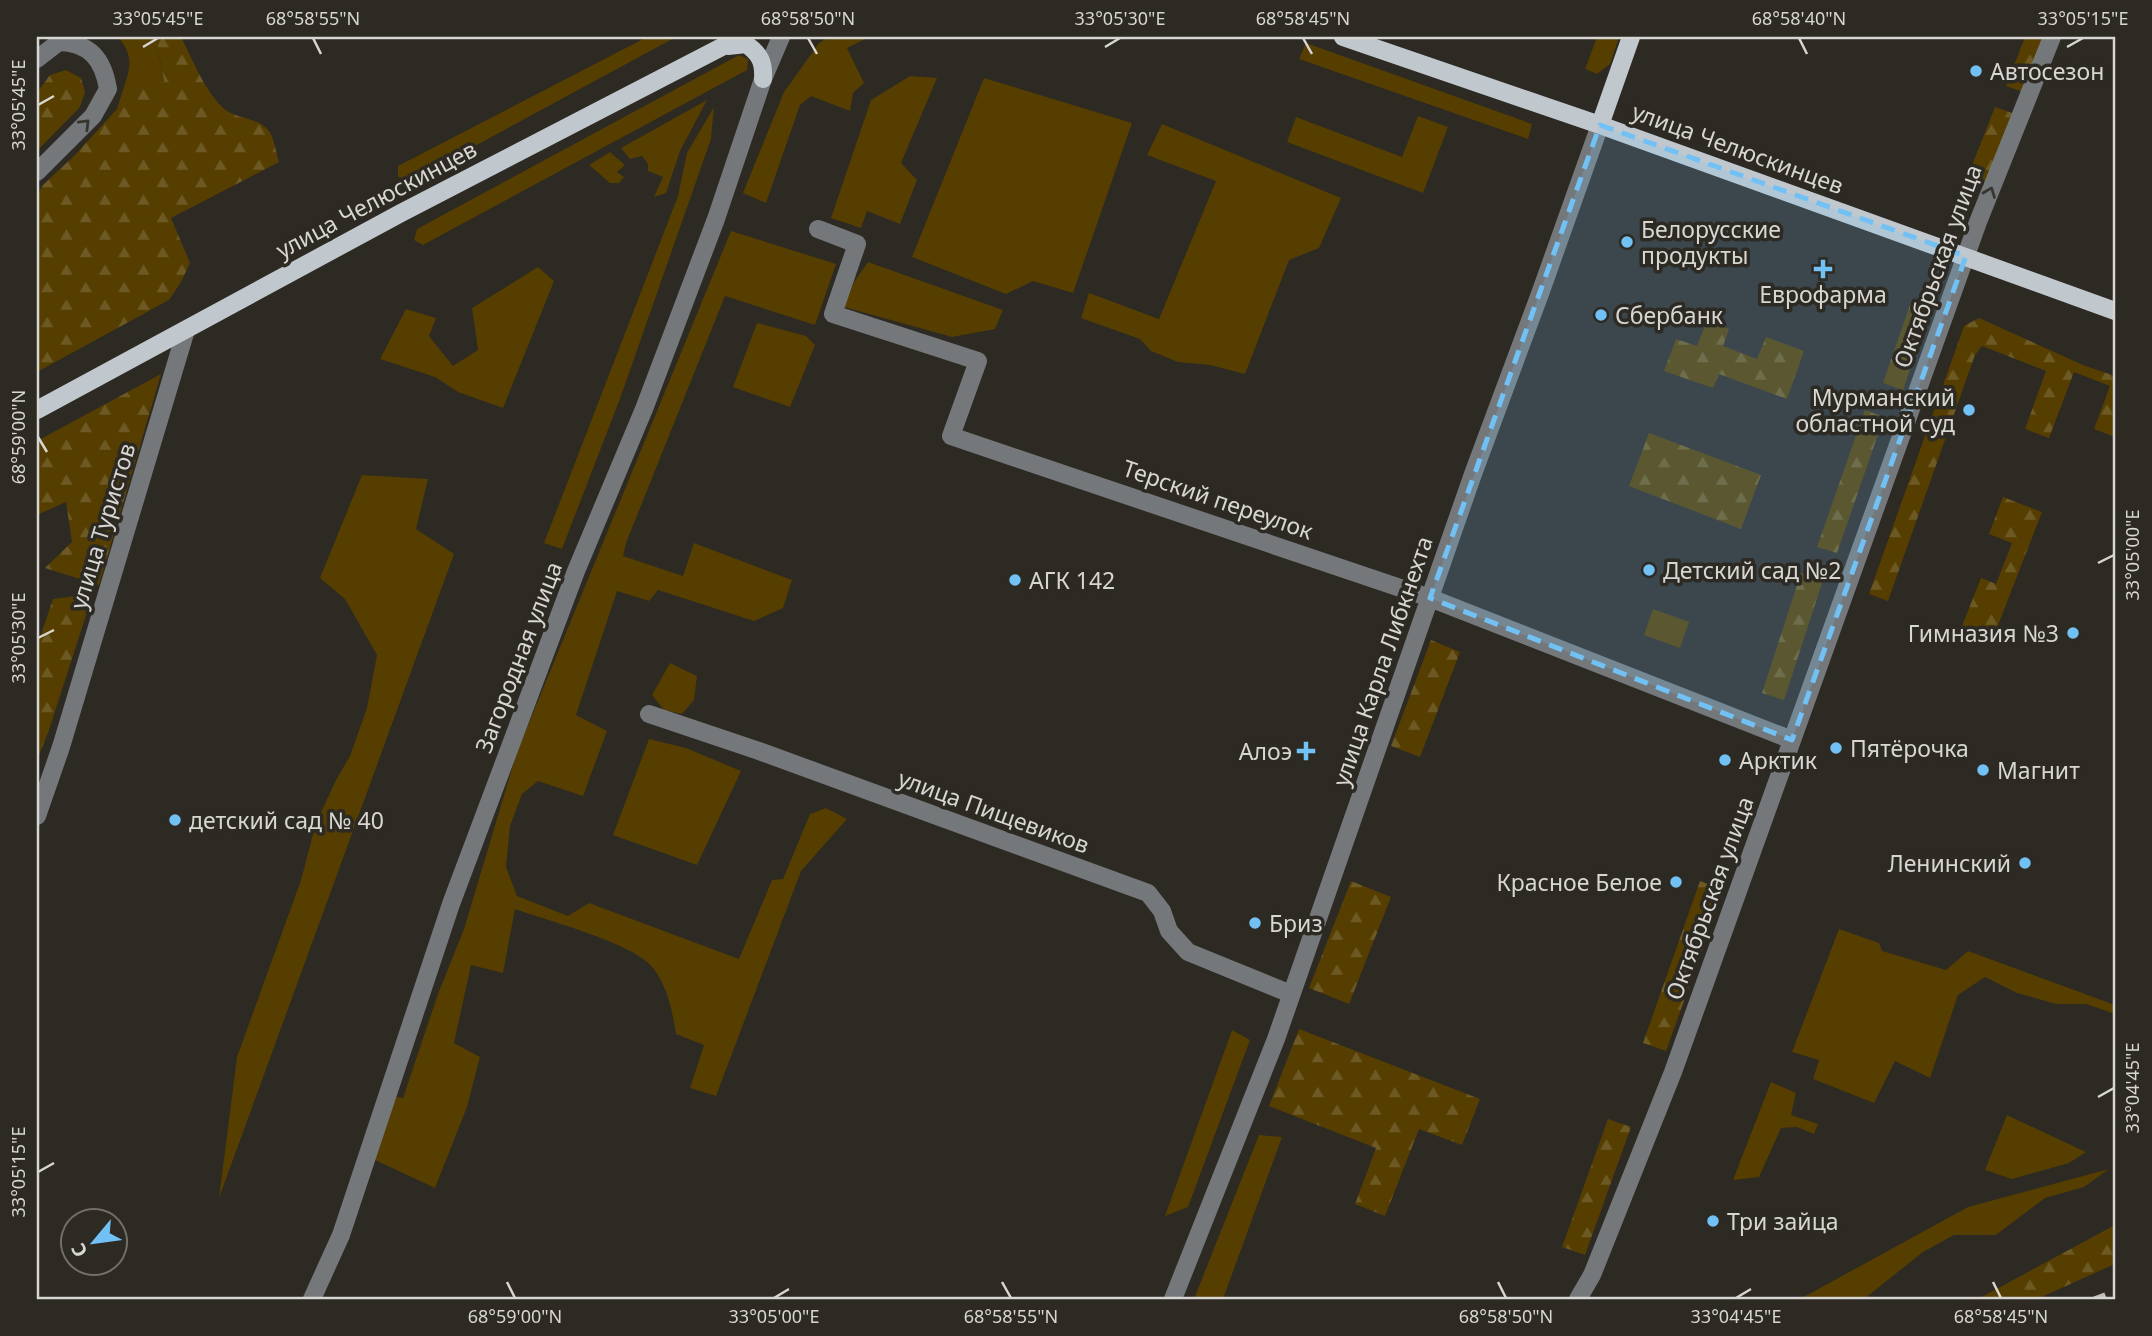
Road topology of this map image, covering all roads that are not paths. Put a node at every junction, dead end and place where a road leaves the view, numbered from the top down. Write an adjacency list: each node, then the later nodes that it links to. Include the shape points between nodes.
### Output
1 (741, 37): 7 (main road, улица Челюскинцев)
2 (780, 37): 9 (street, Загородная улица)
3 (1343, 37): 10 (main road, улица Челюскинцев)
4 (1631, 37): 10 (main road, улица Карла Либкнехта)
5 (2052, 37): 13 (street, Октябрьская улица, one-way to 5)
6 (75, 40): 8 (street, via 58,42); 11 (street, one-way to 6, via 93,116 108,89 105,70)
7 (718, 49): 9 (main road, via 746,44 764,65); 15 (main road, улица Челюскинцев)
8 (37, 59)
9 (763, 79): 22 (street, Загородная улица, via 716,219 451,904 341,1235)
10 (1600, 125): 13 (main road, улица Челюскинцев); 17 (street, улица Карла Либкнехта)
11 (37, 172)
12 (818, 229): 17 (street, Терский переулок, via 857,244 833,314 978,361 951,436)
13 (1966, 256): 14 (main road, улица Челюскинцев); 19 (street, Октябрьская улица)
14 (2115, 311)
15 (186, 330): 16 (main road, улица Челюскинцев); 20 (street, улица Туристов)
16 (37, 410)
17 (1430, 598): 19 (street, Терский переулок); 21 (street, улица Карла Либкнехта)
18 (649, 714): 21 (street, улица Пищевиков, via 1148,893 1162,911 1169,931 1188,952)
19 (1792, 740): 24 (street, Октябрьская улица, via 1671,1079 1592,1275)
20 (37, 816)
21 (1291, 994): 23 (street, улица Карла Либкнехта)
22 (312, 1299)
23 (1173, 1299)
24 (1578, 1299)

